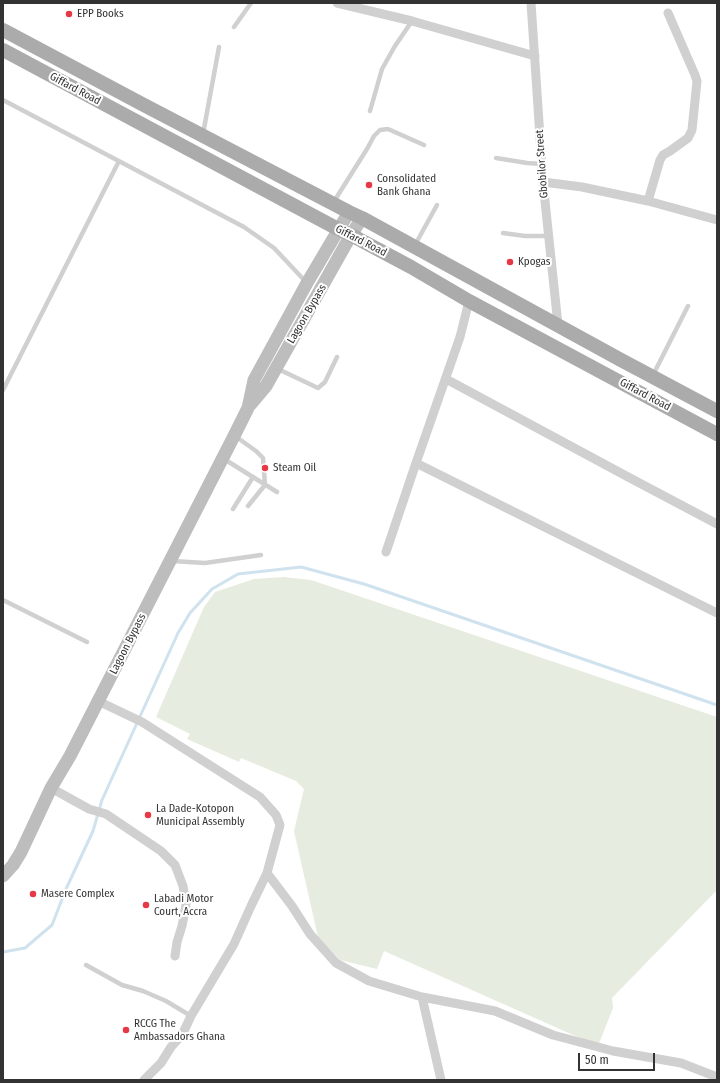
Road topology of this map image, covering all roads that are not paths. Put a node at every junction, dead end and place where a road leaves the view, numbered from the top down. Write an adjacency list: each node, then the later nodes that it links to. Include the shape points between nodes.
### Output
1 (251, 3): 6 (lane)
2 (337, 3): 5 (street)
3 (531, 3): 10 (street, Gbobilor Street)
4 (668, 13): 19 (street, via 696,75 692,130 688,138 663,155)
5 (412, 21): 10 (street); 12 (lane, via 382,69)
6 (234, 27)
7 (3, 30): 13 (main road, Giffard Road)
8 (219, 47): 13 (lane)
9 (3, 50): 25 (main road, Giffard Road)
10 (535, 56): 17 (street, Gbobilor Street)
11 (3, 100): 16 (lane)
12 (370, 111)
13 (202, 136): 20 (main road, Giffard Road)
14 (424, 145): 20 (lane, via 388,129 380,130)
15 (496, 158): 17 (lane)
16 (119, 160): 30 (lane, via 244,226 274,248); 38 (lane)
17 (542, 164): 18 (street, Gbobilor Street)
18 (543, 182): 19 (street, via 582,187); 28 (street, Gbobilor Street)
19 (648, 201): 24 (street)
20 (333, 204): 22 (main road, Giffard Road)
21 (437, 205): 29 (lane)
22 (348, 212): 23 (main road, Giffard Road); 25 (street, Lagoon Bypass)
23 (362, 218): 27 (street, Lagoon Bypass); 29 (main road, Giffard Road)
24 (717, 220)
25 (338, 229): 27 (main road, Giffard Road); 30 (street, Lagoon Bypass)
26 (503, 233): 28 (lane)
27 (351, 235): 31 (main road, Giffard Road); 35 (street, Lagoon Bypass)
28 (548, 236): 33 (street, Gbobilor Street)
29 (414, 247): 33 (main road, Giffard Road)
30 (307, 283): 39 (street, Lagoon Bypass, via 254,380)
31 (468, 301): 37 (street, via 460,337); 41 (main road, Giffard Road)
32 (688, 306): 36 (lane)
33 (558, 325): 36 (main road, Giffard Road)
34 (337, 357): 35 (lane, via 325,382 318,388)
35 (276, 368): 39 (street, Lagoon Bypass, via 266,386)
36 (653, 376): 40 (main road, Giffard Road)
37 (446, 379): 44 (street); 50 (street)
38 (3, 390)
39 (248, 408): 42 (street, Lagoon Bypass)
40 (717, 411)
41 (717, 434)
42 (234, 436): 43 (street, Lagoon Bypass); 46 (lane, via 256,450 263,458)
43 (223, 459): 45 (lane); 53 (street, Lagoon Bypass)
44 (416, 463): 51 (street); 55 (street)
45 (253, 477): 46 (lane); 49 (lane)
46 (265, 485): 47 (lane); 48 (lane)
47 (277, 492)
48 (248, 506)
49 (233, 509)
50 (717, 524)
51 (386, 552)
52 (261, 555): 53 (lane, via 206,563)
53 (170, 561): 57 (street, Lagoon Bypass)
54 (3, 600): 56 (lane)
55 (717, 613)
56 (87, 642)
57 (98, 701): 58 (street, Lagoon Bypass); 59 (street, via 138,720 260,797 276,815 280,825)
58 (51, 788): 60 (street, Lagoon Bypass, via 21,852); 61 (street, via 106,814 161,851 175,865 183,886 186,905)
59 (268, 873): 63 (street, via 310,934 336,963 369,981); 64 (street, via 234,944)
60 (3, 876)
61 (175, 956)
62 (86, 965): 64 (lane, via 122,985 166,1001)
63 (422, 997): 65 (street, via 495,1011 553,1035 613,1051 681,1063); 67 (street)
64 (191, 1016): 66 (street, via 182,1035 161,1063)
65 (717, 1077)
66 (144, 1080)
67 (441, 1080)

